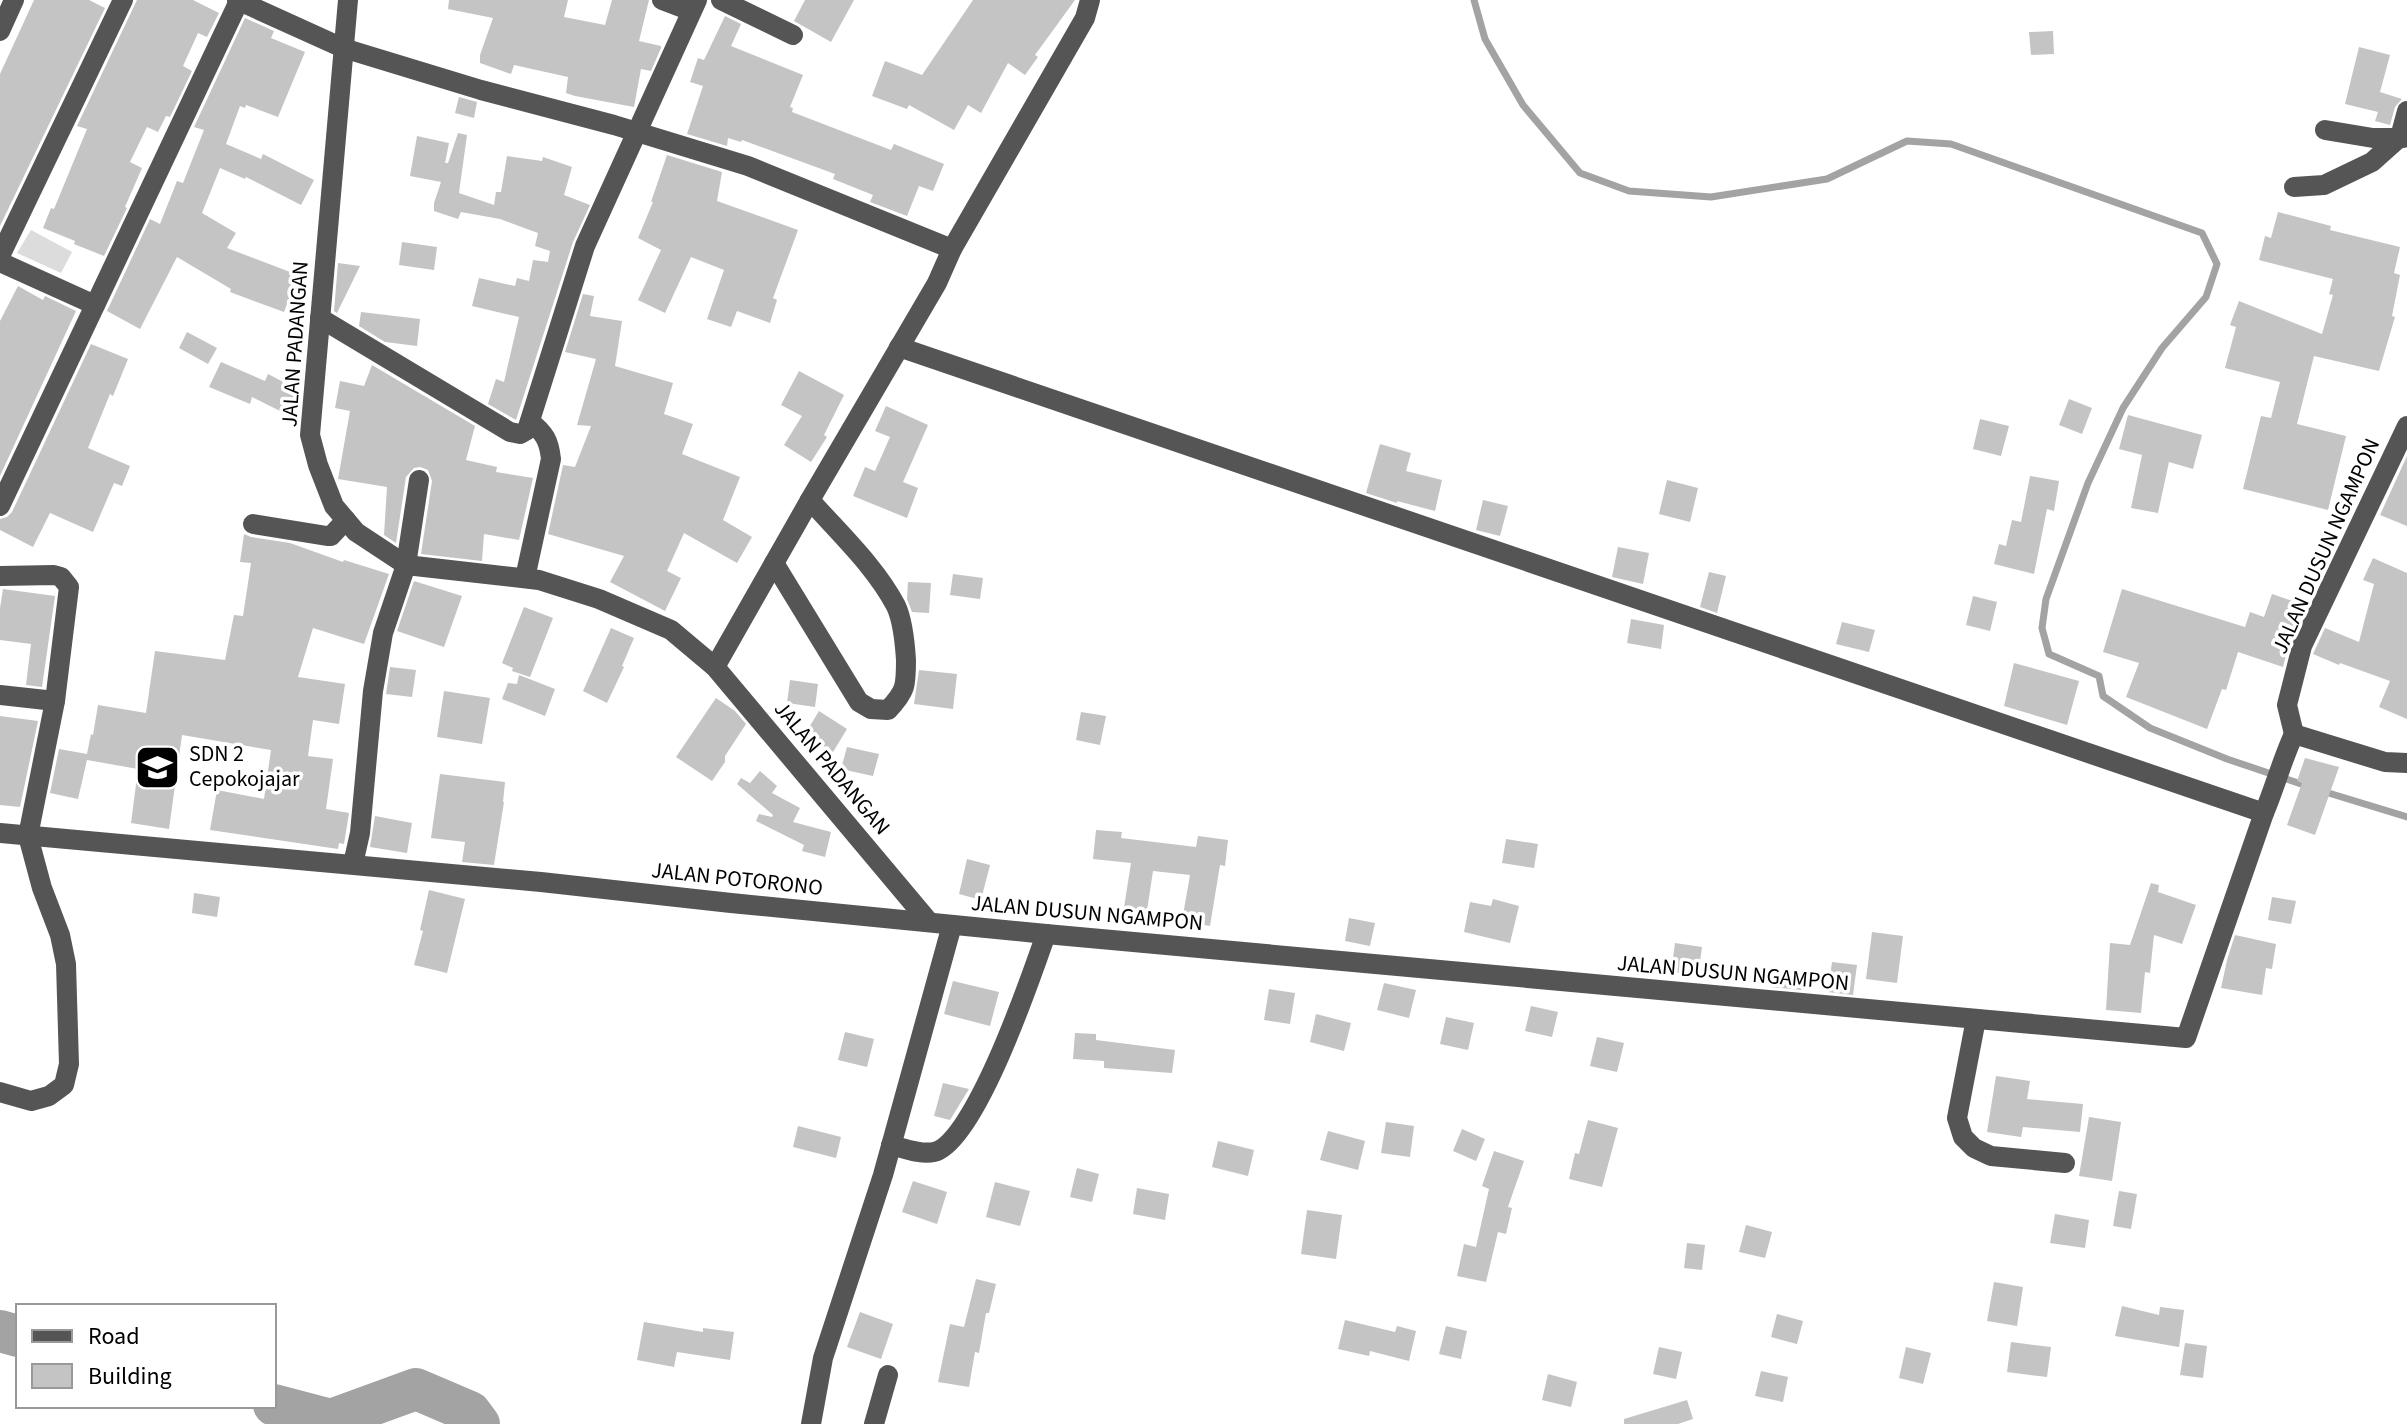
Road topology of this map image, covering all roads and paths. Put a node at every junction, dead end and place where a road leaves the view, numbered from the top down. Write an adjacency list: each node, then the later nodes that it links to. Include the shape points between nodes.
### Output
1 (14, 0): 9 (street)
2 (123, 0): 18 (street)
3 (238, 0): 11 (street); 20 (street)
4 (348, 0): 11 (street, JALAN PADANGAN)
5 (662, 0): 8 (street)
6 (721, 0): 10 (street)
7 (1090, 0): 17 (street, via 1078,30)
8 (694, 6): 14 (street)
9 (0, 31)
10 (793, 35)
11 (343, 48): 14 (street); 21 (street, JALAN PADANGAN)
12 (2407, 111): 15 (street)
13 (2325, 130): 15 (street)
14 (637, 132): 17 (street, via 748,166); 23 (street, via 585,246)
15 (2404, 138): 16 (street, via 2372,162 2324,185)
16 (2294, 187)
17 (952, 249): 22 (street)
18 (0, 256)
19 (0, 262): 20 (street)
20 (95, 305): 27 (street)
21 (320, 318): 23 (street, via 510,432 520,434); 28 (street, JALAN PADANGAN, via 310,435 334,506)
22 (899, 347): 26 (street); 39 (street)
23 (530, 422): 33 (street, via 544,433 551,459)
24 (2407, 426): 37 (street, JALAN DUSUN NGAMPON, via 2302,646 2287,705)
25 (419, 480): 31 (street)
26 (810, 500): 30 (street); 30 (street, via 897,608 906,678 904,693 888,710 859,702)
27 (0, 506)
28 (346, 520): 29 (street, via 331,536); 31 (street, JALAN PADANGAN)
29 (253, 524)
30 (774, 563): 34 (street)
31 (406, 565): 33 (street, JALAN PADANGAN); 42 (street, via 375,676)
32 (0, 576): 36 (street, via 54,575 67,582)
33 (525, 578): 34 (street, JALAN PADANGAN, via 599,599 671,630)
34 (715, 667): 43 (street, JALAN PADANGAN)
35 (0, 695): 36 (street)
36 (55, 701): 41 (street)
37 (2294, 734): 38 (street, via 2385,762); 39 (street, JALAN DUSUN NGAMPON)
38 (2407, 763)
39 (2264, 813): 46 (street, JALAN DUSUN NGAMPON, via 2186,1038)
40 (0, 833): 41 (street, JALAN POTORONO)
41 (28, 836): 42 (street, JALAN POTORONO); 47 (street, via 66,964 69,1064 64,1085 49,1096 31,1101)
42 (353, 864): 43 (street, JALAN POTORONO)
43 (929, 922): 44 (street, JALAN POTORONO)
44 (952, 925): 45 (street, JALAN DUSUN NGAMPON); 48 (street)
45 (1046, 934): 46 (street, JALAN DUSUN NGAMPON); 48 (street, via 1010,1034 951,1143 921,1153)
46 (1976, 1019): 49 (street, via 1957,1118 1963,1137 1991,1156)
47 (0, 1092)
48 (891, 1145): 51 (street, via 823,1358)
49 (2065, 1163)
50 (888, 1375): 52 (street)
51 (811, 1424)
52 (874, 1424)

